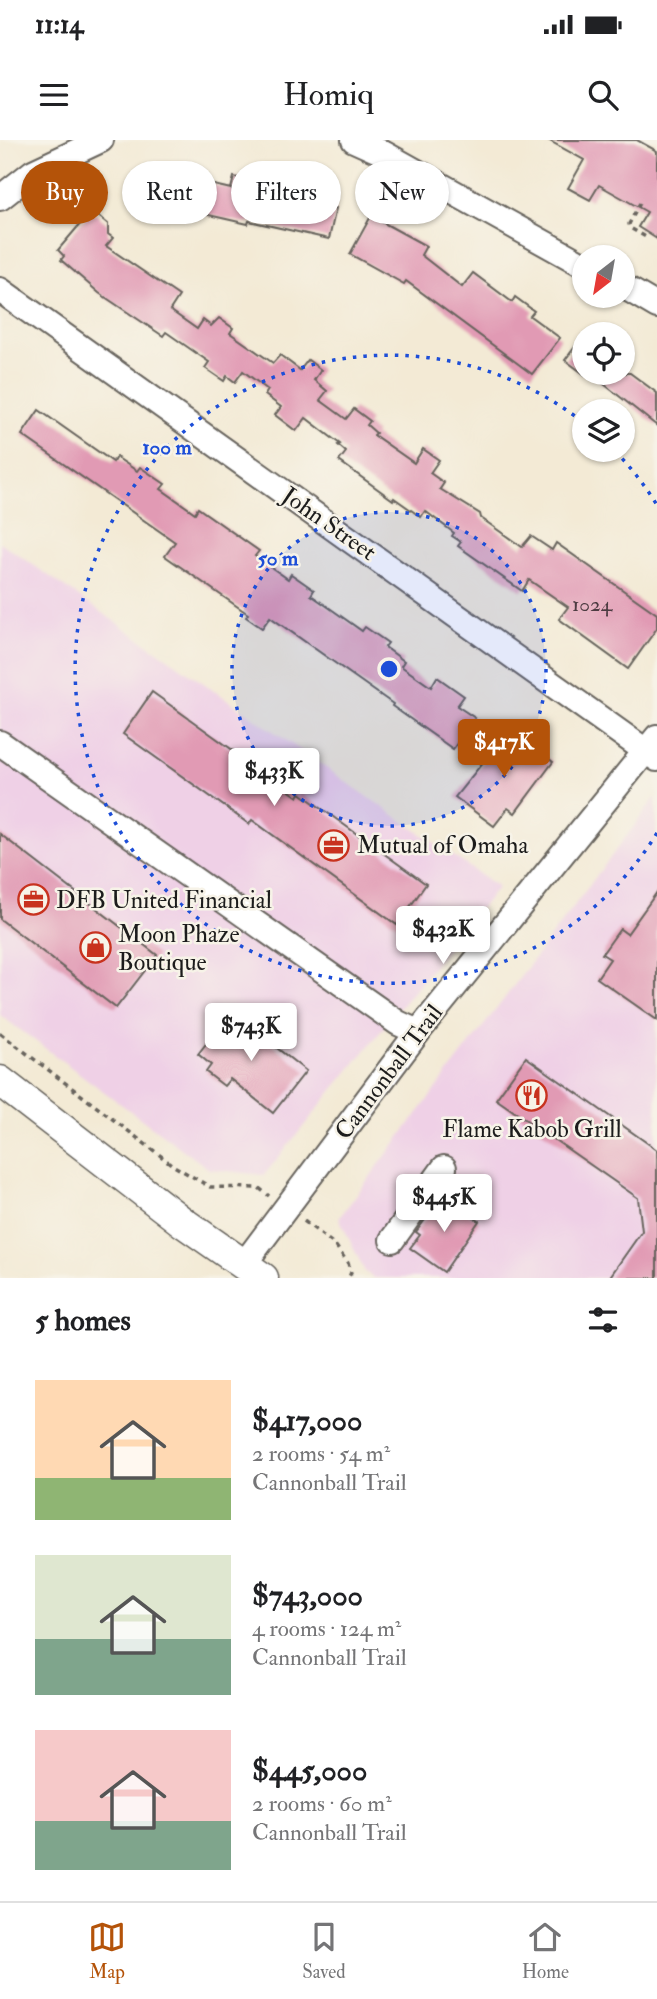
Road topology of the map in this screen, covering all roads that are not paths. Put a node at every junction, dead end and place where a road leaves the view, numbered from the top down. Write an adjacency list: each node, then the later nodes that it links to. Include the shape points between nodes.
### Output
1 (101, 140): 3 (street, via 33,173)
2 (354, 140): 4 (street)
3 (0, 198)
4 (572, 258)
5 (0, 290): 9 (street, John Street)
6 (635, 293): 7 (street)
7 (657, 306)
8 (0, 743): 10 (street, via 398,1023)
9 (653, 749): 10 (street, Cannonball Trail)
10 (418, 1032): 14 (street, Cannonball Trail)
11 (0, 1080): 14 (main road)
12 (444, 1168): 13 (street)
13 (392, 1240)
14 (245, 1273)

